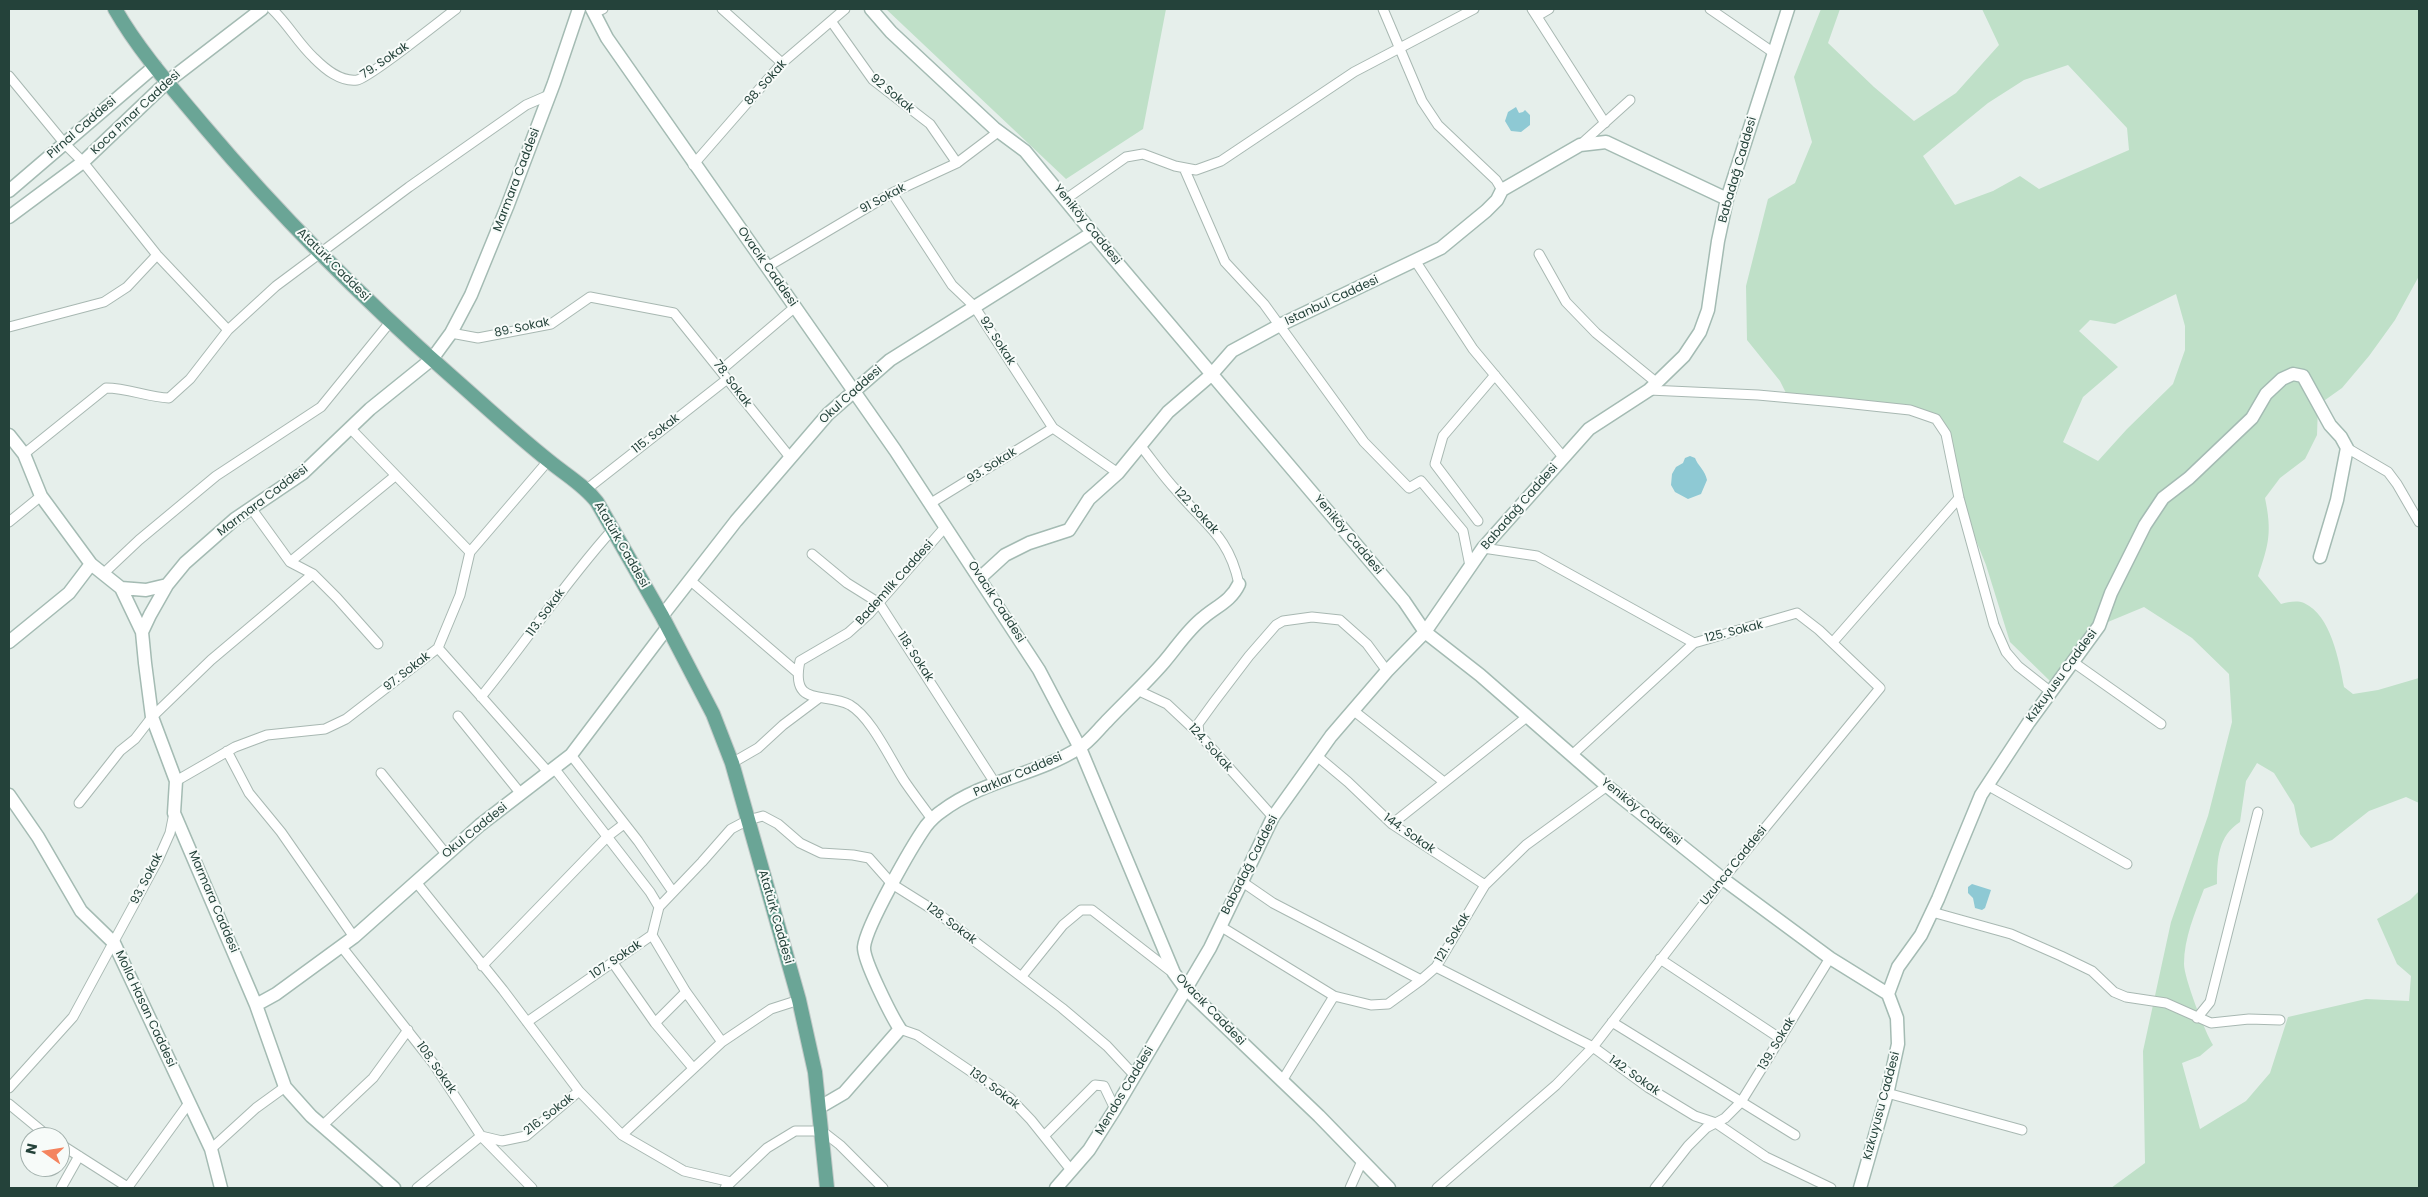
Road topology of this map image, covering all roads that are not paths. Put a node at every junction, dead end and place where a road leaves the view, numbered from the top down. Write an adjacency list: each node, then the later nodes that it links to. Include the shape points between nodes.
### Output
1 (115, 9): 20 (main road, Atatürk Caddesi)
2 (262, 9): 22 (street, Koca Pınar Caddesi)
3 (272, 9): 4 (street, 79. Sokak, via 286,21 313,58 340,78 358,80)
4 (456, 9)
5 (579, 9): 23 (street, Marmara Caddesi)
6 (722, 9): 19 (street)
7 (845, 9): 16 (street, 88. Sokak)
8 (871, 9): 26 (street, Yeniköy Caddesi, via 891,32)
9 (1383, 9): 17 (street)
10 (1474, 9): 17 (street)
11 (1549, 9): 15 (street)
12 (1710, 9): 18 (street)
13 (1788, 9): 18 (street, Babadağ Caddesi)
14 (596, 10): 31 (street, Ovacık Caddesi, via 606,38)
15 (1534, 12): 25 (street)
16 (832, 21): 19 (street, 88. Sokak); 30 (street, 92 Sokak, via 873,80 930,124)
17 (1399, 47): 32 (street, via 1329,88 1221,161 1196,170); 34 (street, via 1422,101 1438,125 1496,180)
18 (1774, 53): 37 (street, Babadağ Caddesi)
19 (782, 63): 31 (street, 88. Sokak)
20 (155, 66): 22 (main road, Atatürk Caddesi); 27 (street, Pirnal Caddesi)
21 (9, 76): 27 (street)
22 (167, 82): 29 (street, Koca Pınar Caddesi); 40 (main road, Atatürk Caddesi, via 233,160)
23 (549, 95): 40 (street, via 526,106 409,187); 52 (street, Marmara Caddesi, via 504,216 471,295)
24 (1630, 100): 25 (street)
25 (1605, 123): 28 (street)
26 (998, 132): 30 (street, 91 Sokak); 36 (street, Yeniköy Caddesi, via 1025,151)
27 (65, 144): 29 (street); 33 (street, Pirnal Caddesi)
28 (1580, 145): 34 (street, Istanbul Caddesi); 37 (street, Istanbul Caddesi, via 1606,142)
29 (83, 162): 38 (street, Koca Pınar Caddesi); 42 (street)
30 (957, 163): 35 (street, 91 Sokak)
31 (693, 165): 44 (street, Ovacık Caddesi)
32 (1184, 168): 36 (street, via 1143,154 1126,156); 49 (street, via 1224,262)
33 (9, 190)
34 (1502, 190): 43 (street, Istanbul Caddesi, via 1497,200 1465,229)
35 (892, 193): 44 (street, 91 Sokak); 45 (street, 92. Sokak, via 952,285)
36 (1066, 199): 39 (street, Yeniköy Caddesi)
37 (1727, 199): 58 (street, Babadağ Caddesi, via 1708,310 1700,332 1684,356)
38 (9, 217)
39 (1092, 233): 45 (street, Okul Caddesi); 55 (street, Yeniköy Caddesi)
40 (320, 254): 48 (main road, Atatürk Caddesi); 51 (street, via 276,286)
41 (1539, 254): 58 (street, via 1566,302)
42 (157, 256): 50 (street, via 127,286 104,302); 51 (street)
43 (1416, 262): 49 (street, Istanbul Caddesi); 56 (street, via 1473,349)
44 (767, 267): 46 (street, Ovacık Caddesi)
45 (974, 306): 59 (street, Okul Caddesi, via 890,360); 60 (street, 92. Sokak)
46 (795, 307): 54 (street); 59 (street, Ovacık Caddesi)
47 (674, 313): 52 (street, 89. Sokak, via 590,297 551,324 478,338); 54 (street, 78. Sokak)
48 (391, 321): 53 (main road, Atatürk Caddesi); 88 (street, via 321,407 216,476)
49 (1280, 325): 55 (street, Istanbul Caddesi, via 1232,352); 87 (street, via 1364,442 1409,488 1421,481 1463,531)
50 (9, 327)
51 (228, 330): 65 (street, via 190,379 169,398 106,388)
52 (451, 333): 53 (street, Marmara Caddesi)
53 (432, 359): 61 (street, Marmara Caddesi, via 370,409); 68 (main road, Atatürk Caddesi)
54 (721, 370): 57 (street, 78. Sokak)
55 (1211, 375): 63 (street, Istanbul Caddesi, via 1168,412); 98 (street, Yeniköy Caddesi, via 1404,601)
56 (1494, 375): 67 (street); 76 (street, via 1443,436 1435,464)
57 (726, 380): 66 (street, 78. Sokak); 71 (street, 115. Sokak)
58 (1653, 386): 67 (street, Babadağ Caddesi, via 1589,429); 73 (street, via 1788,397 1923,414 1936,420 1946,434)
59 (854, 391): 66 (street, Okul Caddesi); 74 (street, Ovacık Caddesi)
60 (1053, 428): 69 (street, 92. Sokak); 74 (street, 93. Sokak)
61 (351, 429): 70 (street); 75 (street, Marmara Caddesi, via 303,473)
62 (9, 435): 65 (street)
63 (1140, 445): 69 (street, Istanbul Caddesi); 92 (street, 122. Sokak, via 1176,491 1220,536 1235,567)
64 (2347, 448): 78 (street, via 2388,472); 84 (street, via 2337,500); 104 (street, Kızkuyusu Caddesi, via 2330,425 2303,376 2293,374 2282,378 2266,394 2252,418 2189,478 2163,498 2144,525 2099,626)
65 (24, 454): 72 (street)
66 (789, 456): 91 (street, Okul Caddesi)
67 (1564, 458): 81 (street, Babadağ Caddesi)
68 (548, 461): 71 (main road, Atatürk Caddesi); 82 (street, 97. Sokak)
69 (1118, 473): 90 (street, Istanbul Caddesi, via 1089,499 1069,530 1005,555)
70 (395, 476): 82 (street); 85 (street)
71 (587, 489): 80 (main road, Atatürk Caddesi)
72 (41, 496): 77 (street); 86 (street)
73 (1959, 498): 100 (street); 109 (street, via 1994,625 2006,652)
74 (931, 504): 79 (street, Ovacık Caddesi)
75 (251, 508): 85 (street); 93 (street, Marmara Caddesi, via 184,563)
76 (1478, 521)
77 (9, 522)
78 (2419, 522)
79 (946, 526): 90 (street, Ovacık Caddesi); 95 (street, Bademlik Caddesi)
80 (613, 530): 96 (main road, Atatürk Caddesi); 110 (street, 113. Sokak, via 585,560)
81 (1483, 548): 87 (street, Babadağ Caddesi); 101 (street, via 1537,556)
82 (470, 552): 103 (street, 97. Sokak, via 460,595)
83 (812, 554): 95 (street, 118. Sokak, via 847,583)
84 (2320, 557)
85 (290, 562): 89 (street)
86 (91, 564): 88 (street); 99 (street, via 69,593)
87 (1470, 566): 98 (street, Babadağ Caddesi)
88 (104, 573): 94 (street)
89 (313, 574): 102 (street); 115 (street, via 211,660)
90 (981, 577): 118 (street, Ovacık Caddesi, via 1039,670)
91 (691, 581): 96 (street, Okul Caddesi); 106 (street)
92 (1239, 584): 108 (street, Parklar Caddesi, via 1222,606 1204,617 1184,636)
93 (167, 585): 94 (street, via 146,590); 97 (street, Marmara Caddesi)
94 (121, 588): 97 (street)
95 (879, 603): 106 (street, Bademlik Caddesi, via 848,633 800,661); 128 (street, 118. Sokak)
96 (664, 622): 120 (street, Okul Caddesi); 123 (main road, Atatürk Caddesi, via 713,714)
97 (142, 632): 115 (street, Marmara Caddesi)
98 (1425, 632): 105 (street, Babadağ Caddesi); 114 (street, Yeniköy Caddesi)
99 (9, 642)
100 (1832, 642): 101 (street, 125. Sokak, via 1797,614); 107 (street, 125. Sokak)
101 (1694, 643): 121 (street, 125. Sokak)
102 (378, 644)
103 (438, 648): 110 (street); 119 (street, 97. Sokak, via 346,719 325,729 267,735)
104 (2073, 662): 109 (street, Kızkuyusu Caddesi); 116 (street)
105 (1387, 671): 112 (street, Babadağ Caddesi); 117 (street, via 1367,644 1340,620 1283,621 1276,625 1209,709 1198,724)
106 (798, 674): 111 (street, via 799,684 806,693)
107 (1880, 688): 144 (street, Uzunca Caddesi)
108 (1137, 690): 117 (street, 124. Sokak, via 1167,704); 118 (street, Parklar Caddesi)
109 (2051, 692): 129 (street, Kızkuyusu Caddesi)
110 (481, 697): 124 (street)
111 (819, 698): 123 (street, via 783,724 758,748); 137 (street, via 849,705 864,718)
112 (1354, 711): 122 (street, Babadağ Caddesi); 127 (street)
113 (458, 716): 131 (street)
114 (1528, 716): 121 (street, Yeniköy Caddesi); 127 (street)
115 (152, 717): 126 (street, Marmara Caddesi); 133 (street)
116 (2161, 724)
117 (1199, 734): 136 (street, 124. Sokak)
118 (1080, 748): 128 (street, Parklar Caddesi); 162 (street, Ovacık Caddesi)
119 (227, 751): 126 (street, 97. Sokak); 154 (street, via 248,793 281,832)
120 (570, 755): 124 (street, Okul Caddesi); 139 (street)
121 (1572, 755): 130 (street, Yeniköy Caddesi)
122 (1317, 756): 136 (street, Babadağ Caddesi); 140 (street, 144. Sokak)
123 (732, 763): 138 (main road, Atatürk Caddesi)
124 (552, 770): 131 (street, Okul Caddesi); 141 (street)
125 (381, 773): 142 (street)
126 (176, 781): 135 (street, Marmara Caddesi)
127 (1444, 782): 140 (street)
128 (995, 783): 137 (street, Parklar Caddesi, via 942,810)
129 (1987, 785): 143 (street); 151 (street, Kızkuyusu Caddesi)
130 (1607, 786): 144 (street, Yeniköy Caddesi); 148 (street, 121. Sokak, via 1526,845)
131 (521, 794): 142 (street, Okul Caddesi)
132 (9, 795): 155 (street, Molla Hasan Caddesi, via 38,837 81,912)
133 (79, 802)
134 (2258, 812): 171 (street, via 2210,1002)
135 (174, 813): 155 (street, 93. Sokak, via 170,833 158,860); 170 (street, Marmara Caddesi)
136 (1273, 817): 145 (street, Babadağ Caddesi)
137 (932, 819): 147 (street, Parklar Caddesi)
138 (748, 820): 147 (street, 128. Sokak, via 763,816 800,843 821,853 869,858); 149 (street, via 731,829); 169 (main road, Atatürk Caddesi)
139 (624, 824): 141 (street); 149 (street)
140 (1392, 824): 148 (street, 144. Sokak)
141 (607, 837): 150 (street); 160 (street)
142 (446, 854): 146 (street, Okul Caddesi)
143 (2127, 864)
144 (1723, 879): 157 (street, Yeniköy Caddesi); 158 (street, Uzunca Caddesi)
145 (1241, 881): 152 (street, Babadağ Caddesi); 164 (street, via 1273,903)
146 (416, 882): 154 (street, Okul Caddesi); 160 (street)
147 (892, 884): 163 (street, 128. Sokak, via 935,911); 177 (street, Parklar Caddesi, via 864,947 886,1006)
148 (1484, 885): 161 (street, 121. Sokak)
149 (673, 892): 150 (street)
150 (659, 906): 153 (street, 107. Sokak)
151 (1932, 912): 167 (street, Kızkuyusu Caddesi, via 1921,935 1898,967); 171 (street, via 2011,934 2092,971 2114,992 2166,1003)
152 (1220, 926): 165 (street, Babadağ Caddesi); 168 (street, 121. Sokak)
153 (652, 935): 159 (street, 107. Sokak); 166 (street)
154 (354, 937): 156 (street, Okul Caddesi)
155 (114, 943): 184 (street, 93. Sokak, via 73,1018); 189 (street, Molla Hasan Caddesi)
156 (341, 946): 170 (street, Okul Caddesi); 176 (street, 108. Sokak)
157 (1830, 958): 167 (street, Yeniköy Caddesi); 178 (street, 139. Sokak)
158 (1660, 960): 174 (street, Uzunca Caddesi); 178 (street)
159 (613, 963): 173 (street, 107. Sokak); 175 (street)
160 (482, 966): 173 (street)
161 (1436, 967): 164 (street, 121. Sokak); 180 (street, 142. Sokak)
162 (1174, 973): 163 (street, via 1092,910 1081,910); 165 (street, Ovacık Caddesi)
163 (1022, 976): 182 (street, 128. Sokak, via 1107,1046)
164 (1421, 980): 168 (street, 121. Sokak, via 1388,1004 1371,1005)
165 (1185, 988): 182 (street, Mendos Caddesi); 183 (street, Ovacık Caddesi)
166 (686, 992): 175 (street); 179 (street)
167 (1888, 994): 187 (street, Kızkuyusu Caddesi, via 1897,1018 1898,1044)
168 (1334, 996): 183 (street)
169 (799, 1000): 179 (street, via 771,1009); 191 (main road, Atatürk Caddesi)
170 (256, 1005): 185 (street, Marmara Caddesi)
171 (2197, 1018): 172 (street, via 2211,1023)
172 (2280, 1020)
173 (527, 1022): 186 (street)
174 (1612, 1022): 180 (street, Uzunca Caddesi); 188 (street)
175 (655, 1023): 181 (street)
176 (408, 1030): 194 (street, via 373,1078); 200 (street, 108. Sokak)
177 (900, 1030): 191 (street, via 844,1093); 201 (street, 130. Sokak, via 924,1040 1010,1098)
178 (1781, 1039): 188 (street, 139. Sokak)
179 (722, 1042): 181 (street)
180 (1592, 1047): 193 (street, 142. Sokak, via 1649,1088 1695,1116); 219 (street, Uzunca Caddesi, via 1556,1085)
181 (693, 1068): 199 (street)
182 (1135, 1076): 192 (street, Mendos Caddesi)
183 (1282, 1081): 205 (street, Ovacık Caddesi)
184 (10, 1083)
185 (285, 1088): 194 (street, Marmara Caddesi); 203 (street, via 256,1108)
186 (579, 1090): 199 (street); 200 (street, 216. Sokak, via 526,1136 502,1141)
187 (1887, 1093): 196 (street); 222 (street, Kızkuyusu Caddesi)
188 (1741, 1102): 193 (street, 139. Sokak); 198 (street)
189 (190, 1103): 203 (street, Molla Hasan Caddesi); 209 (street)
190 (9, 1104): 195 (street)
191 (820, 1107): 197 (main road, Atatürk Caddesi)
192 (1115, 1109): 201 (street, via 1104,1086 1095,1085); 206 (street, Mendos Caddesi, via 1089,1150)
193 (1716, 1123): 220 (street, 139. Sokak, via 1688,1146); 221 (street, 142. Sokak, via 1766,1157)
194 (322, 1126): 211 (street, Marmara Caddesi)
195 (37, 1127)
196 (2022, 1130)
197 (822, 1131): 207 (street, via 795,1130 766,1148); 214 (main road, Atatürk Caddesi); 215 (street)
198 (1795, 1134)
199 (622, 1135): 207 (street, via 684,1171)
200 (481, 1136): 212 (street); 213 (street, 108. Sokak)
201 (1044, 1136): 206 (street, 130. Sokak)
202 (70, 1150): 204 (street)
203 (211, 1150): 210 (street, Molla Hasan Caddesi)
204 (79, 1156): 208 (street); 209 (street)
205 (1362, 1161): 217 (street); 218 (street, Ovacık Caddesi)
206 (1071, 1170): 216 (street, Mendos Caddesi)
207 (728, 1185)
208 (62, 1188)
209 (129, 1188)
210 (221, 1188)
211 (394, 1188)
212 (417, 1188)
213 (532, 1188)
214 (827, 1188)
215 (883, 1188)
216 (1056, 1188)
217 (1350, 1188)
218 (1389, 1188)
219 (1437, 1188)
220 (1655, 1188)
221 (1831, 1188)
222 (1860, 1188)

